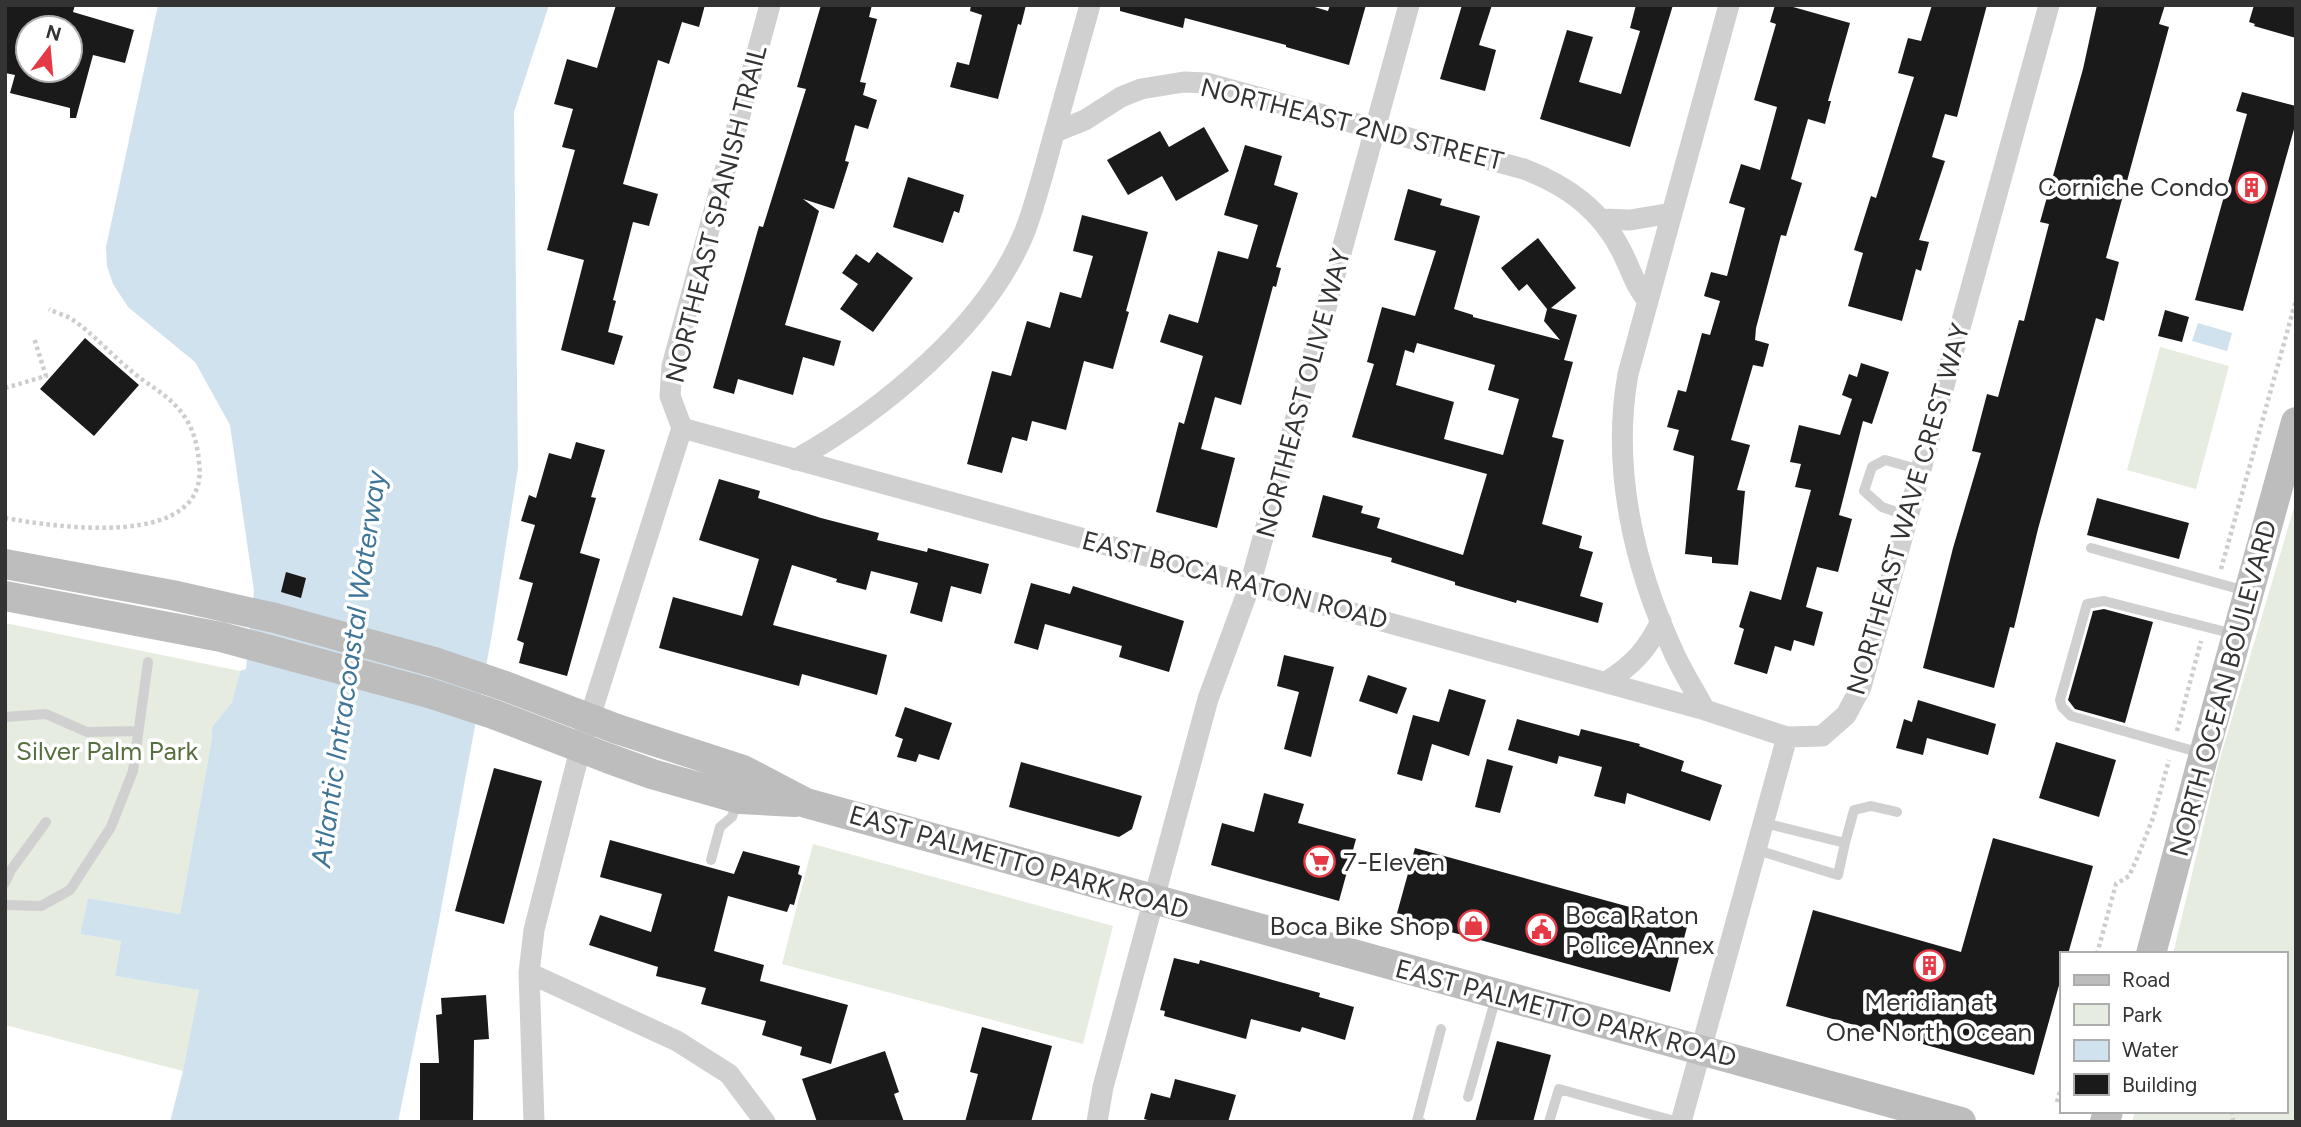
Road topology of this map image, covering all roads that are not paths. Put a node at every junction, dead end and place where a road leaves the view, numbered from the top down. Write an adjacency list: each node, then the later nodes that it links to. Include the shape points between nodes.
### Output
1 (770, 5): 12 (street, NORTHEAST SPANISH TRAIL, via 672,366 670,396)
2 (1090, 5): 7 (street)
3 (1409, 5): 6 (street, NORTHEAST OLIVE WAY)
4 (1729, 5): 8 (street)
5 (2049, 5): 14 (street, NORTHEAST WAVE CREST WAY)
6 (1376, 129): 7 (street, NORTHEAST 2ND STREET, via 1227,88 1184,82 1131,93); 9 (street, NORTHEAST 2ND STREET, via 1551,179); 18 (street, NORTHEAST OLIVE WAY)
7 (1055, 132): 13 (street, via 1024,233 987,296 913,378 870,413)
8 (1672, 213): 9 (street); 10 (street)
9 (1602, 219): 10 (street, NORTHEAST 2ND STREET)
10 (1648, 301): 21 (street, via 1626,386 1622,447 1638,552)
11 (2296, 422): 19 (main road, NORTH OCEAN BOULEVARD)
12 (681, 428): 13 (street, EAST BOCA RATON ROAD); 42 (street, via 582,742 534,930)
13 (794, 460): 18 (street, EAST BOCA RATON ROAD)
14 (1921, 470): 15 (street, NORTHEAST WAVE CREST WAY); 15 (lane, via 1885,460 1872,467 1864,491 1882,507)
15 (1908, 516): 28 (street, NORTHEAST WAVE CREST WAY, via 1861,687 1846,715 1822,736)
16 (2091, 548): 19 (lane)
17 (5, 564): 31 (main road, EAST PALMETTO PARK ROAD, bridge, via 172,594 435,662 743,770)
18 (1250, 585): 24 (street, EAST BOCA RATON ROAD); 39 (street, NORTHEAST OLIVE WAY, via 1208,699)
19 (2249, 592): 22 (main road, NORTH OCEAN BOULEVARD)
20 (5, 596): 30 (main road, EAST PALMETTO PARK ROAD, bridge, via 220,637 429,693 652,774)
21 (1661, 621): 24 (street, via 1639,657); 25 (street)
22 (2237, 635): 29 (main road, NORTH OCEAN BOULEVARD); 29 (lane, via 2093,601 2087,604 2063,688 2060,700 2071,716)
23 (148, 663): 27 (lane)
24 (1606, 682): 25 (street, EAST BOCA RATON ROAD)
25 (1705, 709): 28 (street, EAST BOCA RATON ROAD)
26 (5, 717): 27 (lane, via 46,714 87,732)
27 (138, 731): 40 (lane, via 133,771 111,827 70,890 41,906)
28 (1787, 737): 34 (street)
29 (2204, 754): 41 (main road, NORTH OCEAN BOULEVARD)
30 (737, 798): 31 (main road, EAST PALMETTO PARK ROAD); 37 (lane, via 732,817 720,827)
31 (806, 803): 39 (main road, EAST PALMETTO PARK ROAD)
32 (1897, 812): 35 (lane, via 1871,806 1854,810)
33 (46, 822): 38 (lane)
34 (1764, 823): 35 (lane); 36 (street)
35 (1845, 842): 36 (lane, via 1838,875)
36 (1757, 850): 45 (street)
37 (711, 860)
38 (5, 883)
39 (1153, 899): 43 (main road, EAST PALMETTO PARK ROAD); 49 (street, NORTHEAST OLIVE WAY)
40 (5, 905)
41 (2152, 952)
42 (529, 973): 47 (street); 48 (street, via 608,1008 729,1074)
43 (1497, 994): 45 (main road, EAST PALMETTO PARK ROAD); 46 (lane)
44 (1441, 1029): 50 (lane, via 1417,1121)
45 (1701, 1050): 52 (street); 53 (main road, EAST PALMETTO PARK ROAD)
46 (1468, 1097)
47 (534, 1122)
48 (765, 1122)
49 (1097, 1122)
50 (1421, 1122)
51 (1549, 1122): 52 (lane, via 1559,1089)
52 (1679, 1122)
53 (1961, 1122)

